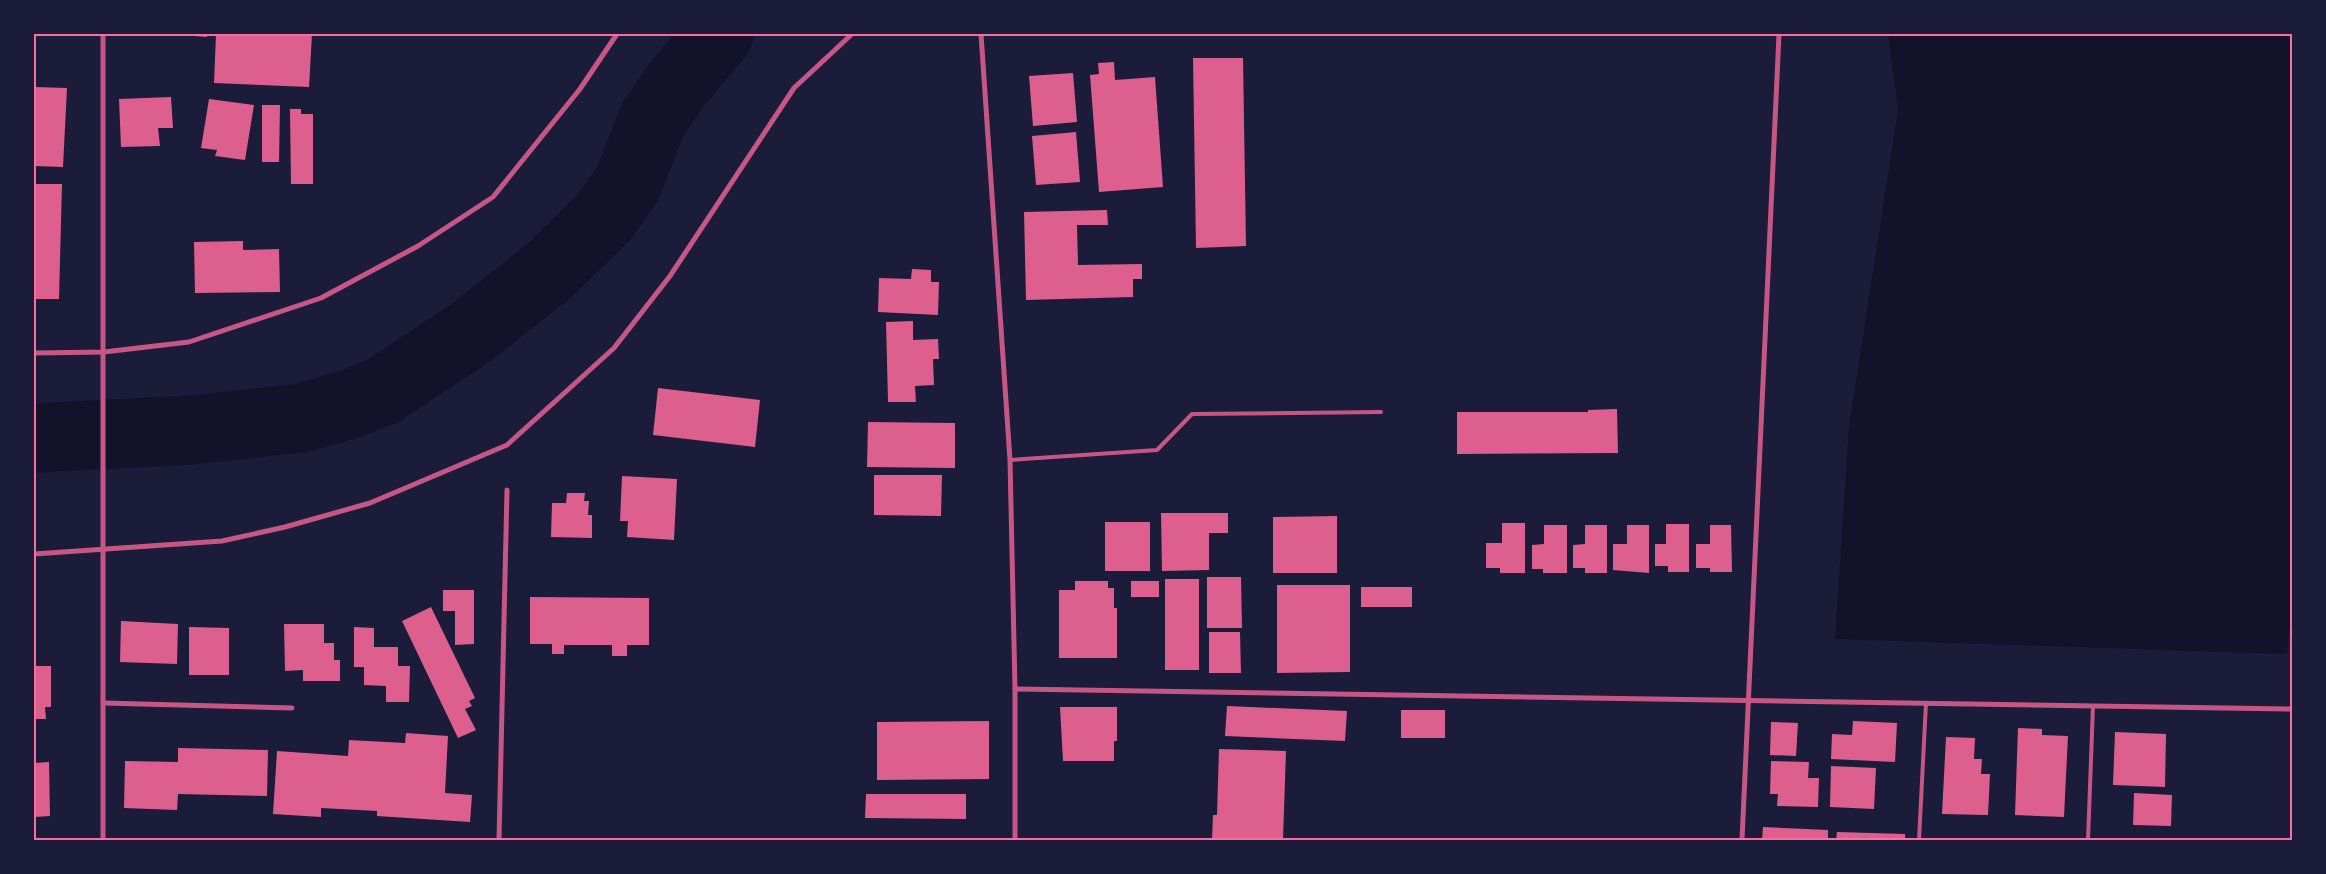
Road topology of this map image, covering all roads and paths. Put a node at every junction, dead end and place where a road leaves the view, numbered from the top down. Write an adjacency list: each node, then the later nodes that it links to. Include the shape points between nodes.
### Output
1 (103, 34): 6 (street)
2 (617, 34): 6 (street, via 580,89 494,197 418,246 320,298 189,342)
3 (852, 34): 11 (street, via 794,88 670,276 614,348 507,444 370,503 286,527 222,541)
4 (981, 34): 9 (street)
5 (1779, 34): 14 (street)
6 (104, 352): 7 (street); 11 (street)
7 (34, 354)
8 (1381, 412): 9 (lane, via 1192,414 1157,450)
9 (1010, 460): 13 (street)
10 (507, 490): 21 (street)
11 (102, 551): 12 (street); 15 (street)
12 (34, 554)
13 (1015, 688): 14 (street); 22 (street)
14 (1748, 700): 16 (street); 23 (street)
15 (103, 703): 18 (street); 20 (street)
16 (1926, 703): 17 (street); 24 (lane)
17 (2093, 706): 19 (street); 25 (lane)
18 (292, 708)
19 (2292, 709)
20 (104, 840)
21 (499, 840)
22 (1015, 840)
23 (1742, 840)
24 (1919, 840)
25 (2088, 840)

